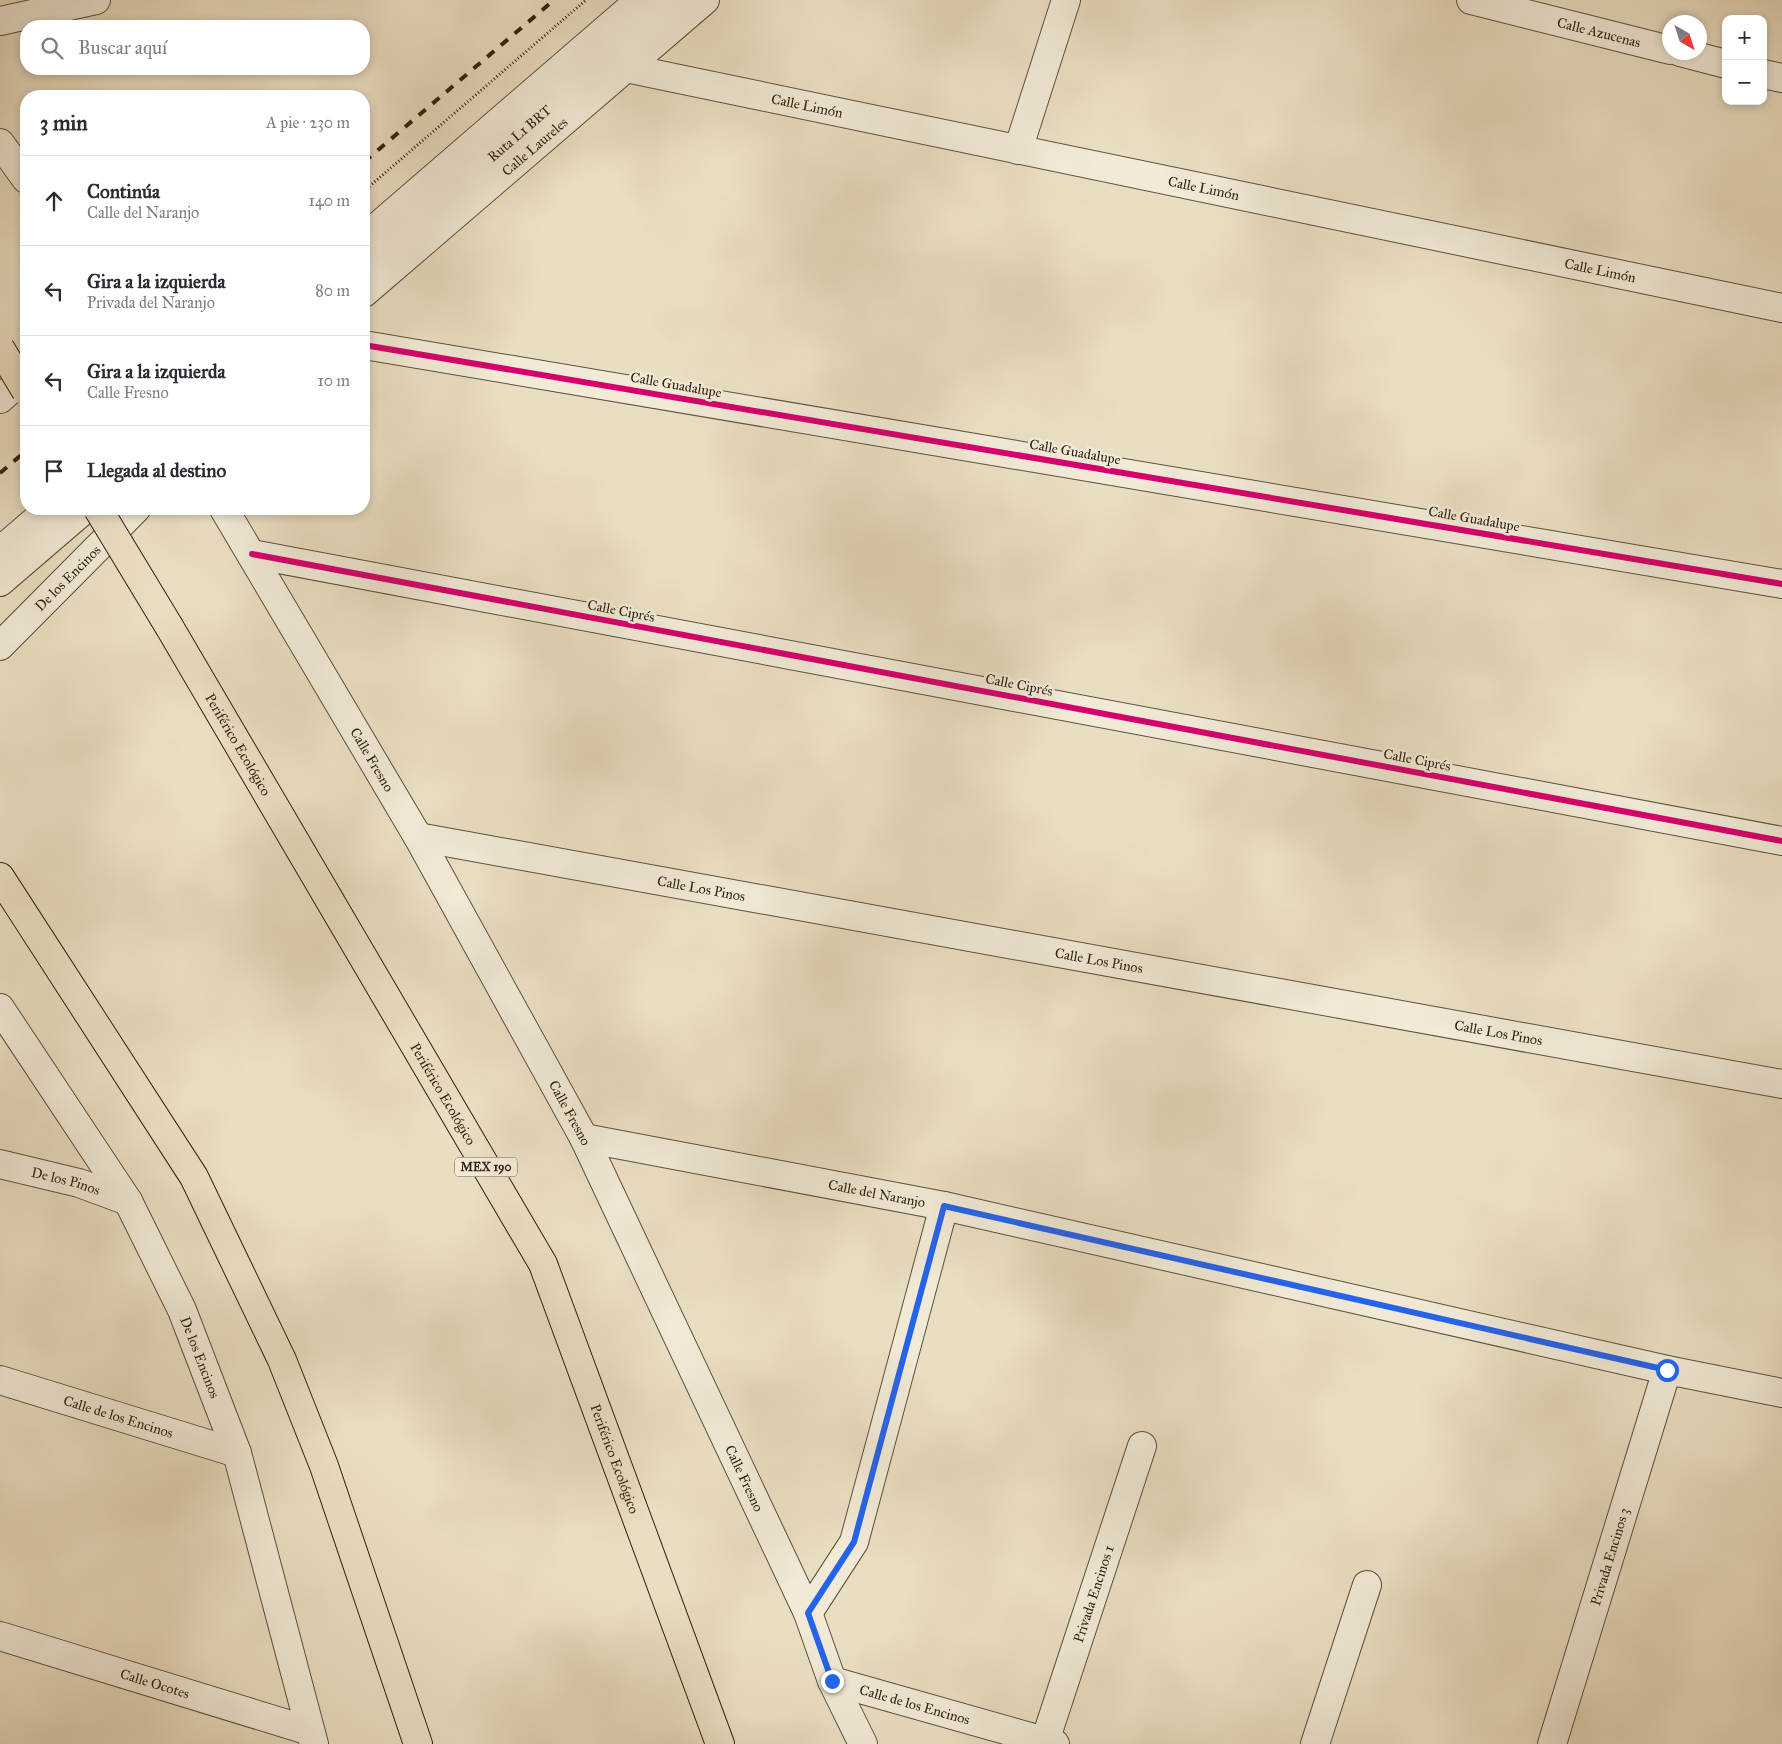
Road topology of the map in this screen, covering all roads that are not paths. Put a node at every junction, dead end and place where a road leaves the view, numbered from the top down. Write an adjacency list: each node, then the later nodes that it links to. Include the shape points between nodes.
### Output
1 (96, 0): 7 (street)
2 (640, 0): 17 (street, Ruta L1 BRT)
3 (674, 0): 18 (street, Ruta L1 BRT)
4 (704, 0): 11 (street, Calle Laureles)
5 (1066, 0): 15 (street)
6 (1470, 0): 8 (street, Calle Azucenas)
7 (0, 21)
8 (1662, 48)
9 (1707, 59): 10 (street)
10 (1722, 63)
11 (626, 68): 15 (street, Calle Limón); 19 (street, Calle Laureles)
12 (1767, 75): 13 (street)
13 (1782, 78)
14 (0, 143): 16 (street)
15 (1018, 150): 20 (street, Calle Limón)
16 (20, 171)
17 (370, 233)
18 (370, 262)
19 (370, 288)
20 (1782, 308)
21 (370, 346): 34 (street, Calle Guadalupe)
22 (0, 348): 23 (highway, bridge)
23 (20, 381)
24 (20, 381): 25 (street)
25 (0, 399)
26 (42, 515): 31 (street)
27 (78, 515): 33 (street)
28 (102, 515): 57 (highway, Periférico Ecológico / MEX 190, bridge, via 544,1264)
29 (130, 515): 35 (street, De los Encinos)
30 (228, 515): 32 (street, Calle Fresno)
31 (0, 551)
32 (252, 554): 36 (street, Calle Fresno); 37 (street, Calle Ciprés)
33 (0, 582)
34 (1782, 584)
35 (0, 646)
36 (418, 837): 40 (street, Calle Los Pinos); 41 (street, Calle Fresno)
37 (1782, 841)
38 (0, 877): 56 (highway, via 194,1177 282,1360 324,1466)
39 (0, 1008): 43 (street, De los Encinos)
40 (1782, 1084)
41 (584, 1138): 44 (street, Calle del Naranjo); 51 (street, Calle Fresno)
42 (0, 1164): 43 (street, De los Pinos, via 80,1182)
43 (128, 1201): 49 (street, De los Encinos, via 182,1310)
44 (944, 1206): 45 (street, Calle del Naranjo); 51 (street, via 854,1542)
45 (1667, 1370): 47 (street, Calle del Naranjo); 60 (street, Privada Encinos 3)
46 (0, 1380): 49 (street, Calle de los Encinos)
47 (1782, 1393)
48 (1142, 1446): 55 (street, Privada Encinos 1)
49 (237, 1453): 54 (street, De los Encinos)
50 (1367, 1585): 59 (street)
51 (808, 1613): 53 (street, Calle Fresno)
52 (0, 1636): 54 (street, Calle Ocotes)
53 (832, 1681): 55 (street, Calle de los Encinos); 58 (street, Calle Fresno)
54 (312, 1738)
55 (1050, 1743)
56 (418, 1744)
57 (720, 1744)
58 (863, 1744)
59 (1315, 1744)
60 (1552, 1744)

